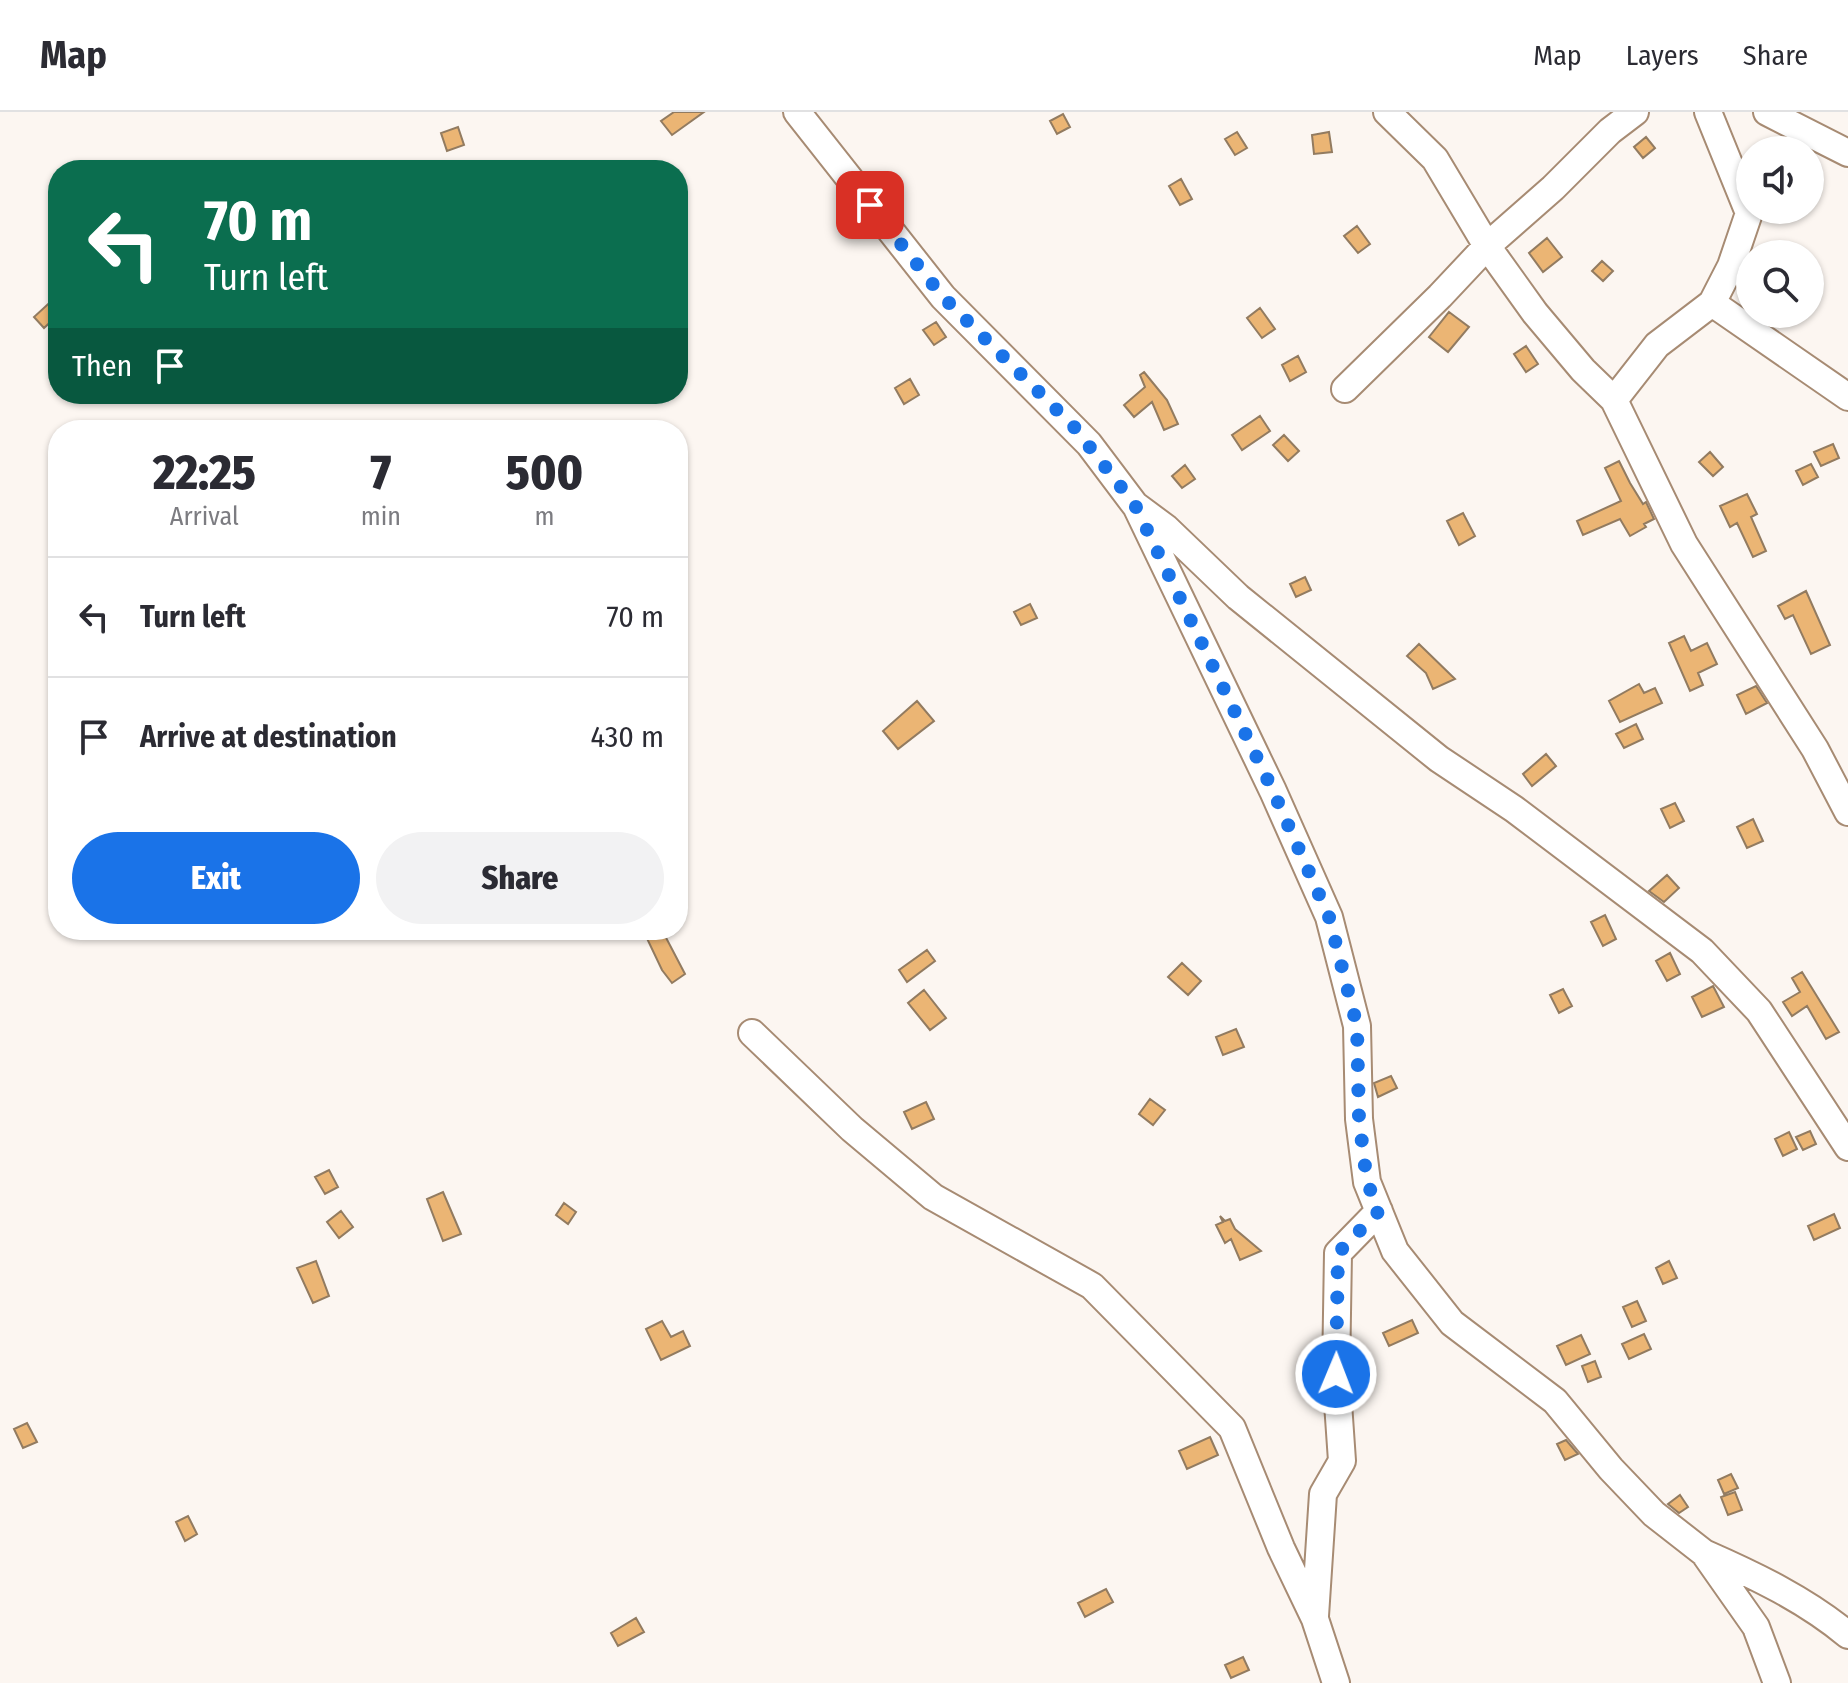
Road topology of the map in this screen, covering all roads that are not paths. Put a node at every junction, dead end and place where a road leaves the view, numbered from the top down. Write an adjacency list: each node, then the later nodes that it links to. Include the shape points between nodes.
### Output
1 (797, 112): 12 (street, via 943,297 1079,433)
2 (1387, 112): 7 (street, via 1435,159)
3 (1635, 112): 7 (street)
4 (1708, 112): 8 (street, via 1749,213)
5 (1767, 112): 6 (street)
6 (1848, 153)
7 (1487, 246): 9 (street); 11 (street, via 1535,313)
8 (1712, 303): 10 (street); 11 (street, via 1657,345)
9 (1345, 389)
10 (1848, 397)
11 (1614, 400): 13 (street, via 1684,544 1815,749)
12 (1135, 505): 15 (street, via 1238,597 1439,759 1702,951 1759,1011); 16 (street, via 1329,917 1357,1026 1359,1119 1367,1182)
13 (1848, 812)
14 (752, 1033): 18 (street, via 933,1197 1092,1286 1232,1428)
15 (1848, 1147)
16 (1379, 1211): 17 (street, via 1395,1251 1452,1323 1555,1401 1654,1514); 18 (street, via 1338,1253 1336,1374 1342,1461 1323,1494)
17 (1704, 1553): 19 (street, via 1825,1616); 21 (street, via 1756,1627)
18 (1315, 1619): 20 (street)
19 (1848, 1635)
20 (1336, 1683)
21 (1777, 1683)

